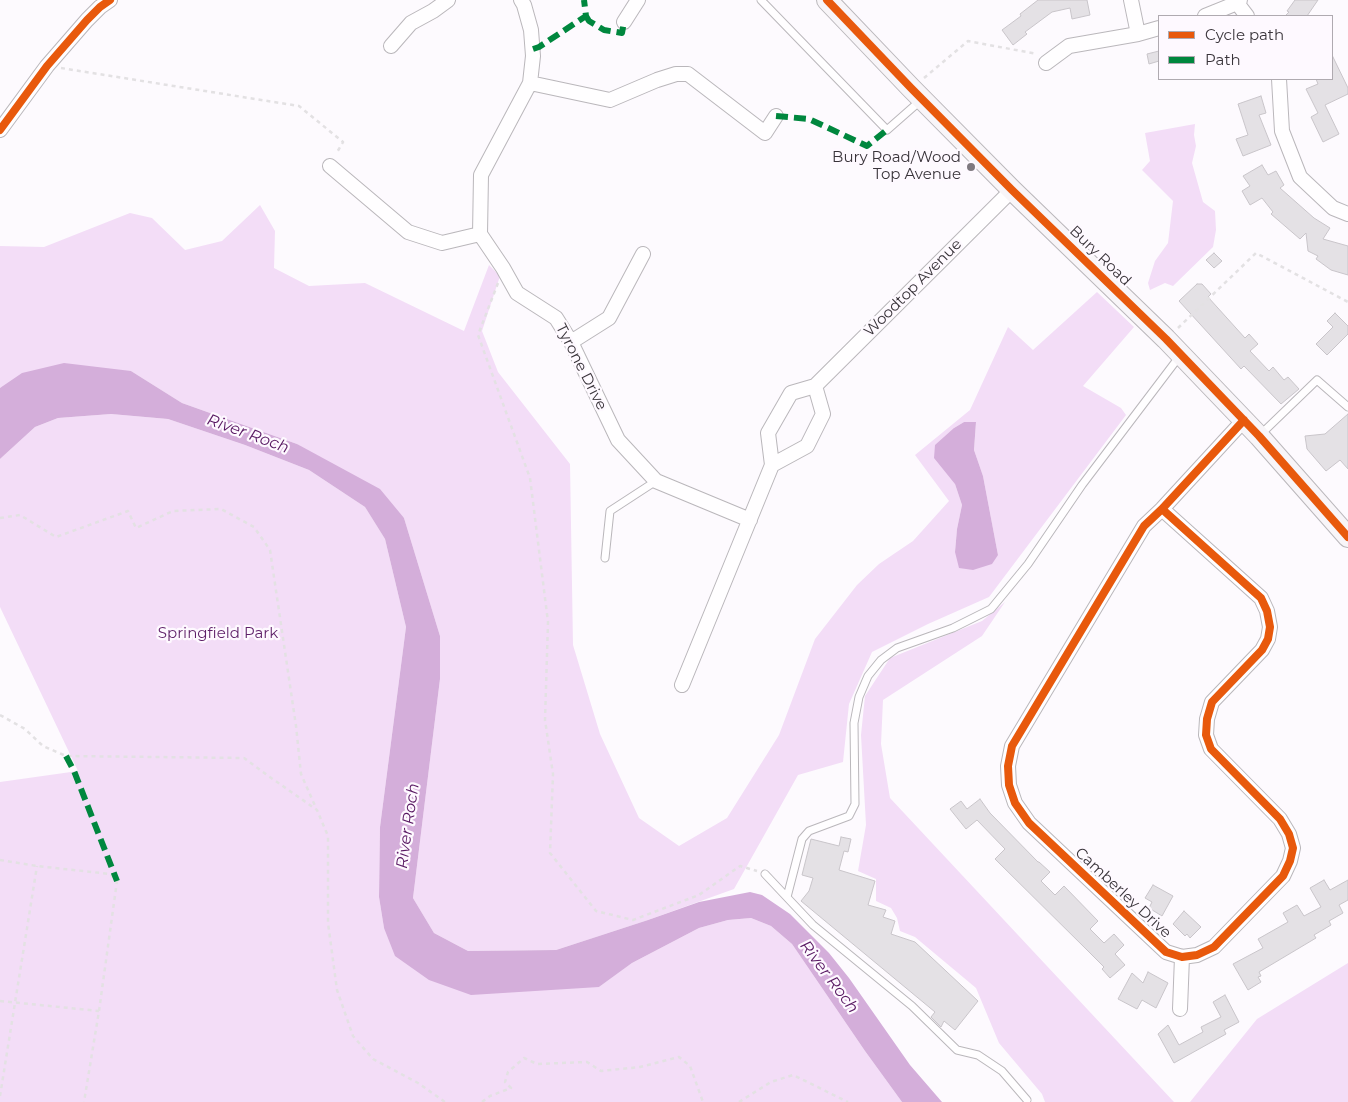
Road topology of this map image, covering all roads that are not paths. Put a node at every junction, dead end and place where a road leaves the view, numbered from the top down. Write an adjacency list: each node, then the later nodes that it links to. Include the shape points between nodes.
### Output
1 (110, 0): 20 (street, via 87,20 47,66)
2 (448, 0): 14 (street, via 411,23)
3 (521, 0): 17 (street, via 532,30)
4 (638, 0): 11 (street)
5 (761, 0): 18 (lane, via 887,130)
6 (827, 0): 18 (main road, Bury Road)
7 (1131, 0): 13 (street)
8 (1239, 1): 9 (street); 10 (street)
9 (1207, 15)
10 (1246, 15)
11 (624, 22)
12 (1158, 28): 13 (street)
13 (1138, 34): 15 (street, via 1069,46)
14 (391, 46)
15 (1050, 60)
16 (1279, 80): 23 (street, via 1282,131 1300,177 1333,208)
17 (530, 82): 19 (street, via 610,100 657,80 688,74 765,134); 24 (street, via 481,174)
18 (917, 94): 22 (main road, Bury Road)
19 (776, 116)
20 (0, 130)
21 (330, 166): 24 (street, via 408,232 442,243)
22 (1012, 190): 27 (main road, Bury Road); 28 (street, Woodtop Avenue)
23 (1348, 214)
24 (480, 234): 26 (street, Tyrone Drive, via 517,293 556,318)
25 (643, 254): 26 (street, via 609,318)
26 (571, 342): 33 (street, Tyrone Drive, via 618,440)
27 (1181, 354): 30 (main road, Bury Road); 40 (lane, via 1082,485 1028,564 991,609 898,648 880,660 868,676 859,697 854,723 854,804 849,816 809,831 802,839)
28 (815, 386): 32 (street, Woodtop Avenue, via 791,393 768,433); 32 (street, via 823,414 807,446)
29 (1348, 408): 31 (lane, via 1317,380)
30 (1244, 420): 31 (main road, Bury Road); 34 (street, Camberley Drive)
31 (1259, 436): 36 (main road, Bury Road)
32 (772, 465): 35 (street, Woodtop Avenue)
33 (656, 481): 35 (street, Tyrone Drive); 37 (lane, via 610,511)
34 (1162, 508): 41 (street, Camberley Drive, via 1144,526 1012,746 1008,785 1015,803 1029,823 1166,952); 41 (street, via 1261,598 1267,611 1268,639 1262,650 1212,702 1206,735 1211,749 1280,820 1293,848 1283,876 1214,947)
35 (750, 520): 38 (street, Woodtop Avenue)
36 (1348, 537)
37 (605, 558)
38 (682, 685)
39 (765, 874): 40 (lane)
40 (787, 897): 43 (lane, via 813,925 912,1006 958,1050 978,1056 1002,1071)
41 (1182, 957): 42 (street)
42 (1180, 1010)
43 (1027, 1100)

